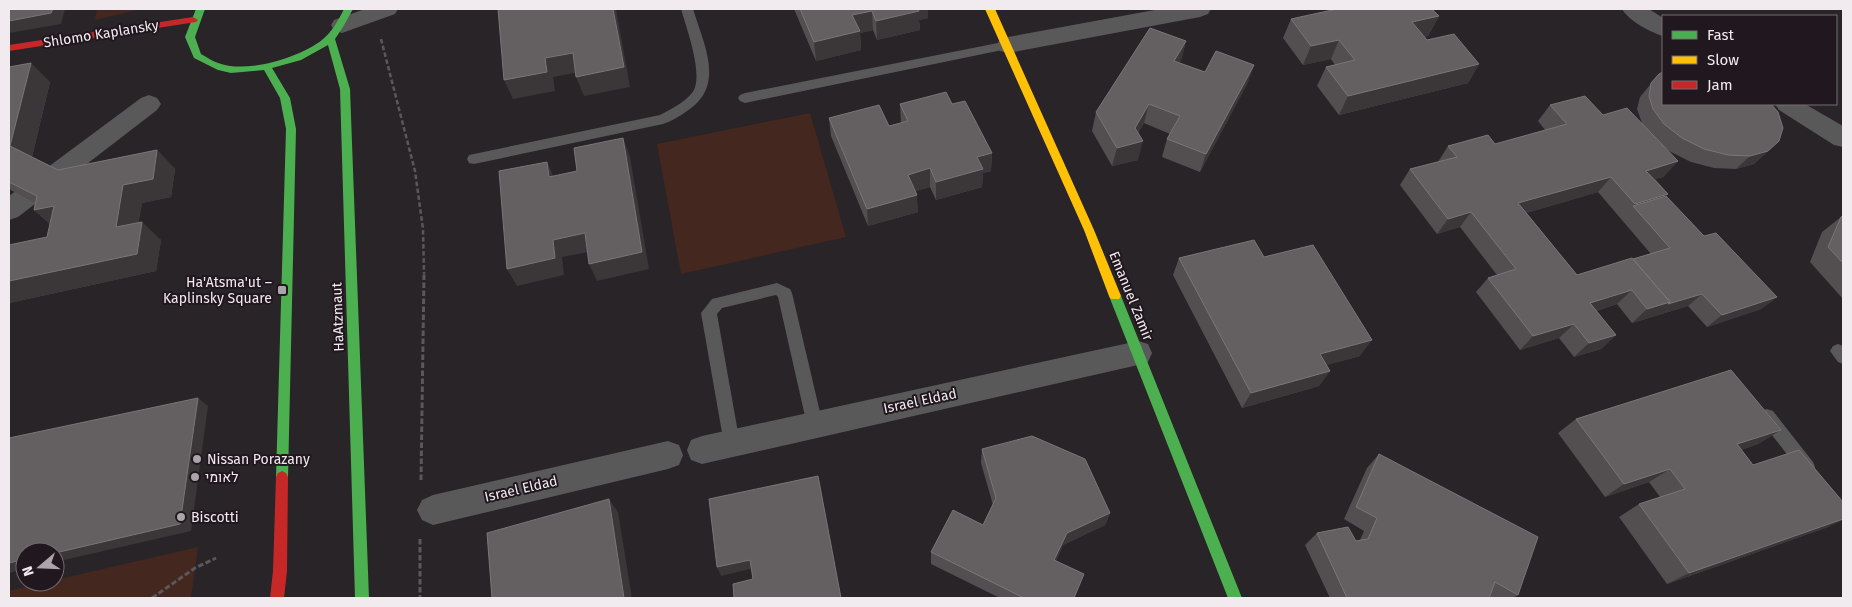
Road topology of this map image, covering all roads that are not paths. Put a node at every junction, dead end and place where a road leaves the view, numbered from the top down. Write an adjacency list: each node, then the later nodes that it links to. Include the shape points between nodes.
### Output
1 (200, 9): 7 (main road)
2 (688, 9): 17 (lane, via 704,74 700,93 682,109 663,118)
3 (990, 9): 10 (main road, Emanuel Zamir)
4 (1200, 9): 10 (street)
5 (1632, 9): 9 (street)
6 (380, 11): 8 (street)
7 (193, 20): 11 (main road, Shlomo Kaplansky); 12 (main road, via 189,35 192,49 202,60 227,69)
8 (340, 24): 12 (main road, via 305,54); 28 (main road, HaAtzmaut, via 345,89)
9 (1662, 27)
10 (1008, 45): 13 (lane); 19 (main road, Emanuel Zamir, via 1089,230)
11 (9, 48)
12 (267, 68): 27 (main road, via 285,98 291,130)
13 (745, 98)
14 (149, 104): 18 (street)
15 (1789, 105): 16 (street)
16 (1843, 138)
17 (474, 160)
18 (9, 210)
19 (1138, 353): 21 (street, Israel Eldad); 29 (main road, Emanuel Zamir)
20 (1758, 405): 25 (lane)
21 (815, 424): 22 (street, Israel Eldad); 22 (lane, via 785,293 776,289 717,303 709,313)
22 (732, 444): 23 (street, Israel Eldad)
23 (702, 450)
24 (668, 455): 26 (street, Israel Eldad)
25 (1819, 482)
26 (427, 520)
27 (277, 598)
28 (362, 598)
29 (1235, 598)

